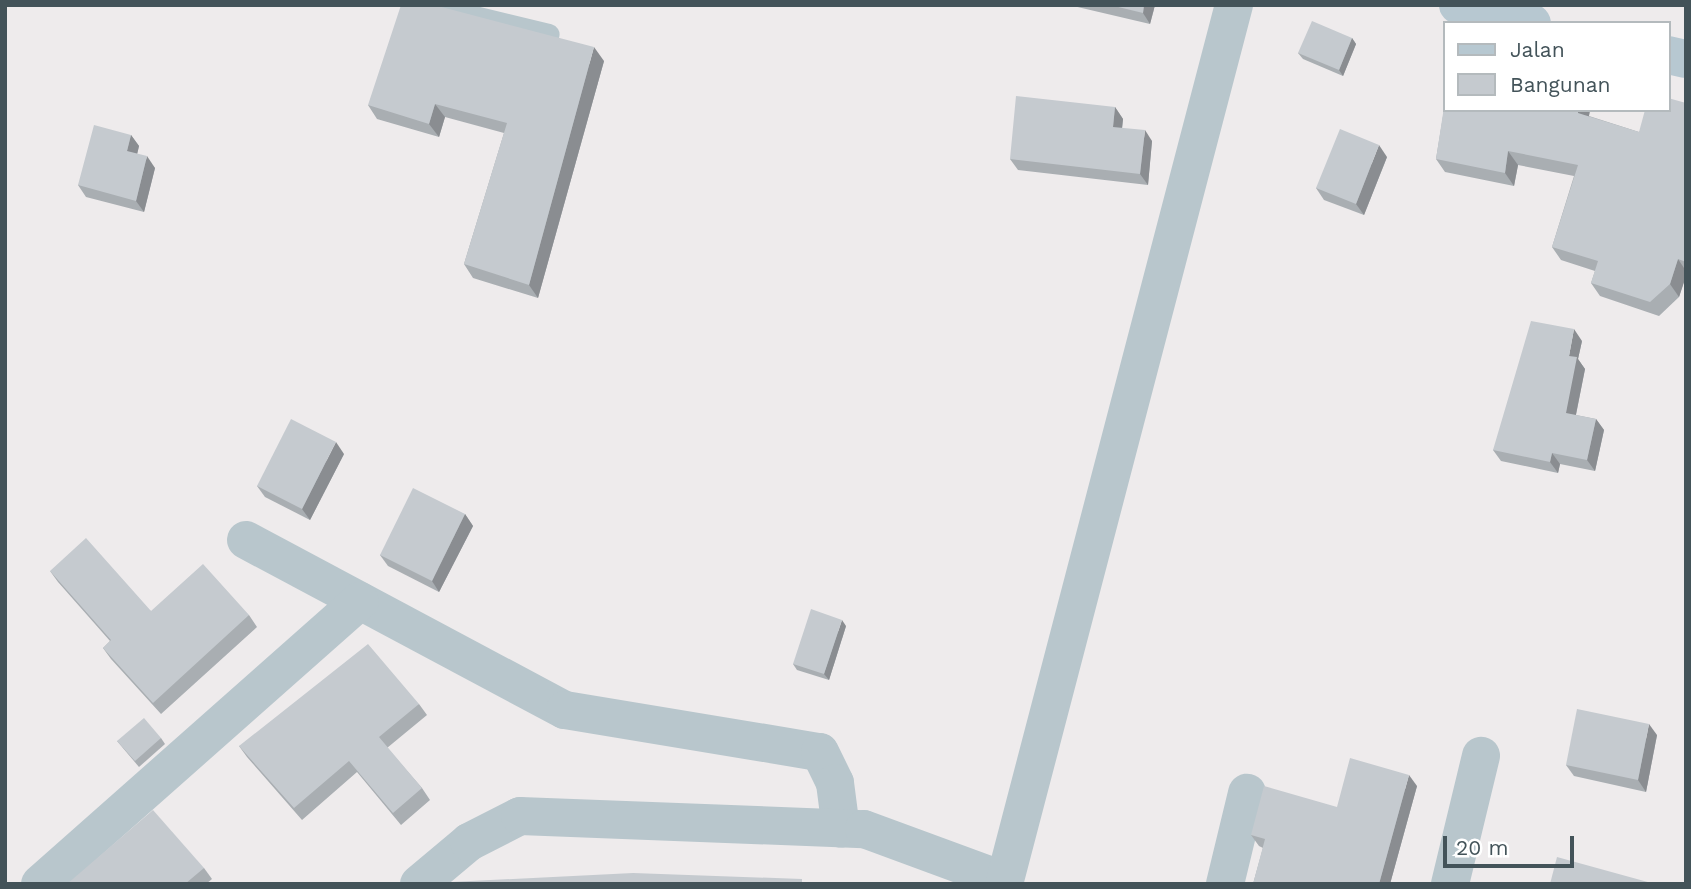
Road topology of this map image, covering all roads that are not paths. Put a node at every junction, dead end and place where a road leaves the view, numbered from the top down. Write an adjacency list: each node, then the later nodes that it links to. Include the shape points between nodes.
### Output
1 (429, 5): 5 (lane)
2 (1234, 5): 11 (street)
3 (1458, 5): 4 (street)
4 (1524, 21)
5 (549, 34)
6 (246, 540): 7 (street)
7 (360, 601): 10 (street, via 565,710 820,752 835,783); 12 (street)
8 (1481, 756): 15 (street)
9 (1247, 793): 14 (street)
10 (841, 829): 11 (street, via 864,830); 13 (street, via 520,816 469,842)
11 (1005, 882)
12 (40, 884)
13 (419, 884)
14 (1225, 884)
15 (1450, 884)

